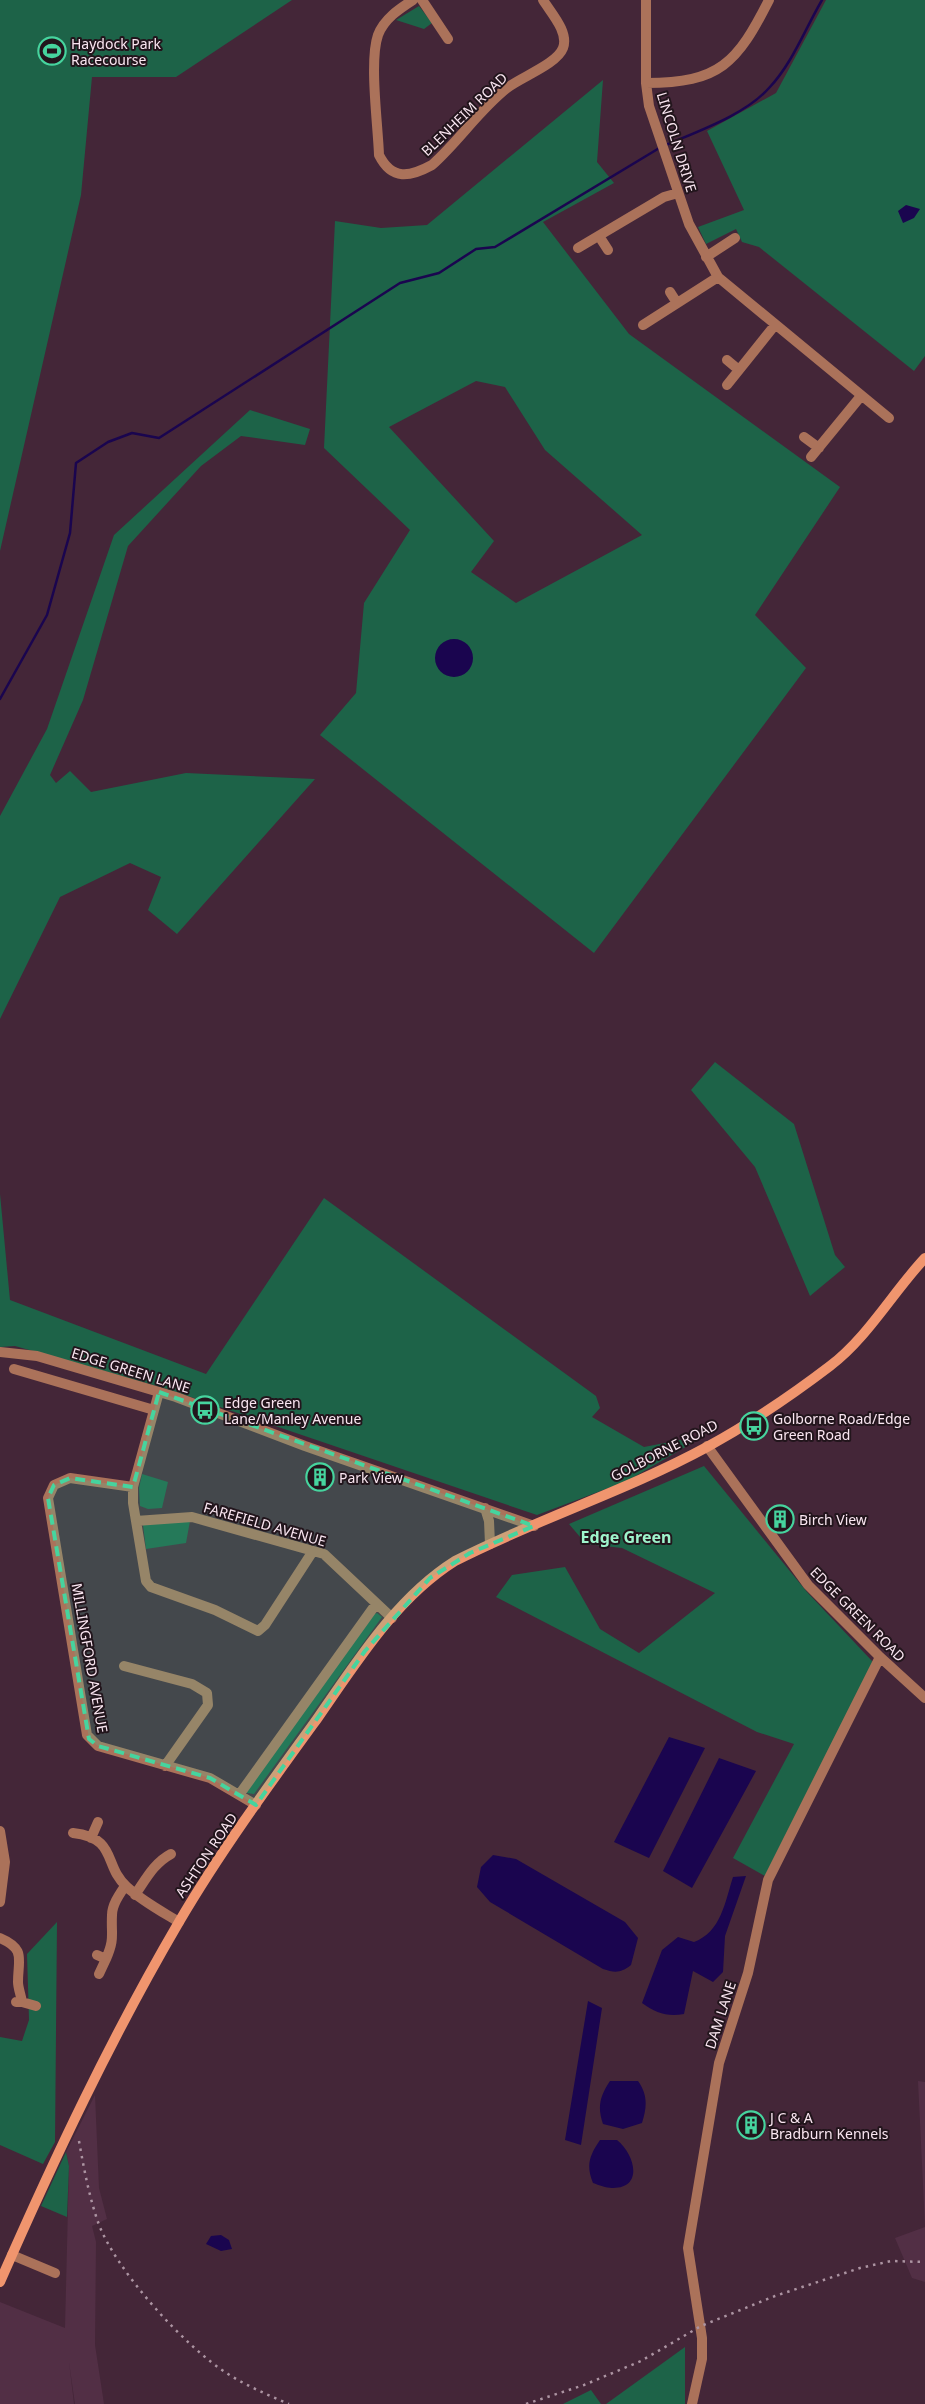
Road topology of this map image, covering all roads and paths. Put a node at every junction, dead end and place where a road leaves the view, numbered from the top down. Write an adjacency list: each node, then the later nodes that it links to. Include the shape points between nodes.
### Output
1 (413, 0): 3 (street, BLENHEIM ROAD, via 387,20 374,53 379,155 384,165 396,173 407,175 432,165 508,88 553,60 562,50 565,39 562,30)
2 (422, 0): 6 (street)
3 (543, 0)
4 (646, 0): 7 (street, LINCOLN DRIVE)
5 (769, 0): 7 (street, via 742,49 725,66 695,79)
6 (448, 39)
7 (646, 84): 8 (street, LINCOLN DRIVE, via 649,106)
8 (678, 193): 9 (street, via 664,197); 13 (street, LINCOLN DRIVE)
9 (599, 236): 11 (street); 12 (street)
10 (735, 238): 13 (street)
11 (578, 248)
12 (608, 250)
13 (706, 257): 14 (street, LINCOLN DRIVE)
14 (718, 277): 16 (street); 18 (street, LINCOLN DRIVE)
15 (670, 292): 16 (street)
16 (677, 303): 17 (street)
17 (643, 325)
18 (775, 325): 20 (street); 22 (street, LINCOLN DRIVE)
19 (727, 360): 20 (street)
20 (739, 370): 21 (street)
21 (727, 385)
22 (861, 396): 23 (street, LINCOLN DRIVE); 25 (street)
23 (889, 418)
24 (804, 436): 25 (street)
25 (819, 448): 26 (street)
26 (811, 456)
27 (925, 1258): 32 (main road, GOLBORNE ROAD, via 862,1334 831,1365)
28 (0, 1352): 30 (street, EDGE GREEN LANE, via 37,1356)
29 (14, 1369): 31 (street)
30 (159, 1392): 31 (street); 34 (street, EDGE GREEN LANE)
31 (154, 1410): 33 (street)
32 (707, 1446): 36 (main road, GOLBORNE ROAD); 41 (street, EDGE GREEN ROAD, via 808,1585)
33 (133, 1487): 35 (street); 44 (street, MILLINGFORD AVENUE, via 70,1478 54,1485 48,1498 87,1735 98,1746)
34 (485, 1508): 36 (street, EDGE GREEN LANE); 37 (street, via 490,1521)
35 (136, 1521): 38 (street, FAREFIELD AVENUE, via 192,1517); 38 (street, via 146,1580 151,1587 215,1610 258,1630 265,1625)
36 (534, 1526): 37 (main road, ASHTON ROAD)
37 (490, 1544): 40 (main road, ASHTON ROAD, via 438,1572)
38 (313, 1552): 39 (street, FAREFIELD AVENUE, via 333,1560)
39 (376, 1604): 40 (street, FAREFIELD AVENUE); 45 (street, ASHTON ROAD)
40 (392, 1618): 46 (main road, ASHTON ROAD, via 365,1651)
41 (880, 1657): 43 (street, EDGE GREEN ROAD); 62 (street, DAM LANE, via 768,1880 748,1973 719,2063 688,2248 702,2332 702,2359)
42 (124, 1666): 44 (street, via 192,1684 207,1693 208,1705)
43 (925, 1698)
44 (165, 1766): 45 (street, MILLINGFORD AVENUE, via 210,1778)
45 (239, 1795): 46 (street, MILLINGFORD AVENUE)
46 (256, 1806): 55 (main road, ASHTON ROAD)
47 (98, 1822): 50 (street)
48 (0, 1831): 54 (street, via 5,1862)
49 (72, 1833): 50 (street)
50 (91, 1838): 52 (street, via 104,1847)
51 (171, 1854): 53 (street, via 162,1858)
52 (125, 1886): 53 (street); 57 (street, via 112,1916 114,1940 102,1957)
53 (135, 1894): 55 (street)
54 (0, 1902)
55 (179, 1922): 59 (main road, ASHTON ROAD, via 87,2094)
56 (0, 1938): 58 (street, via 14,1946 20,1956 19,2002)
57 (99, 1974)
58 (36, 2006)
59 (12, 2255): 60 (street); 61 (main road, ASHTON ROAD)
60 (55, 2273)
61 (0, 2282)
62 (692, 2404)

